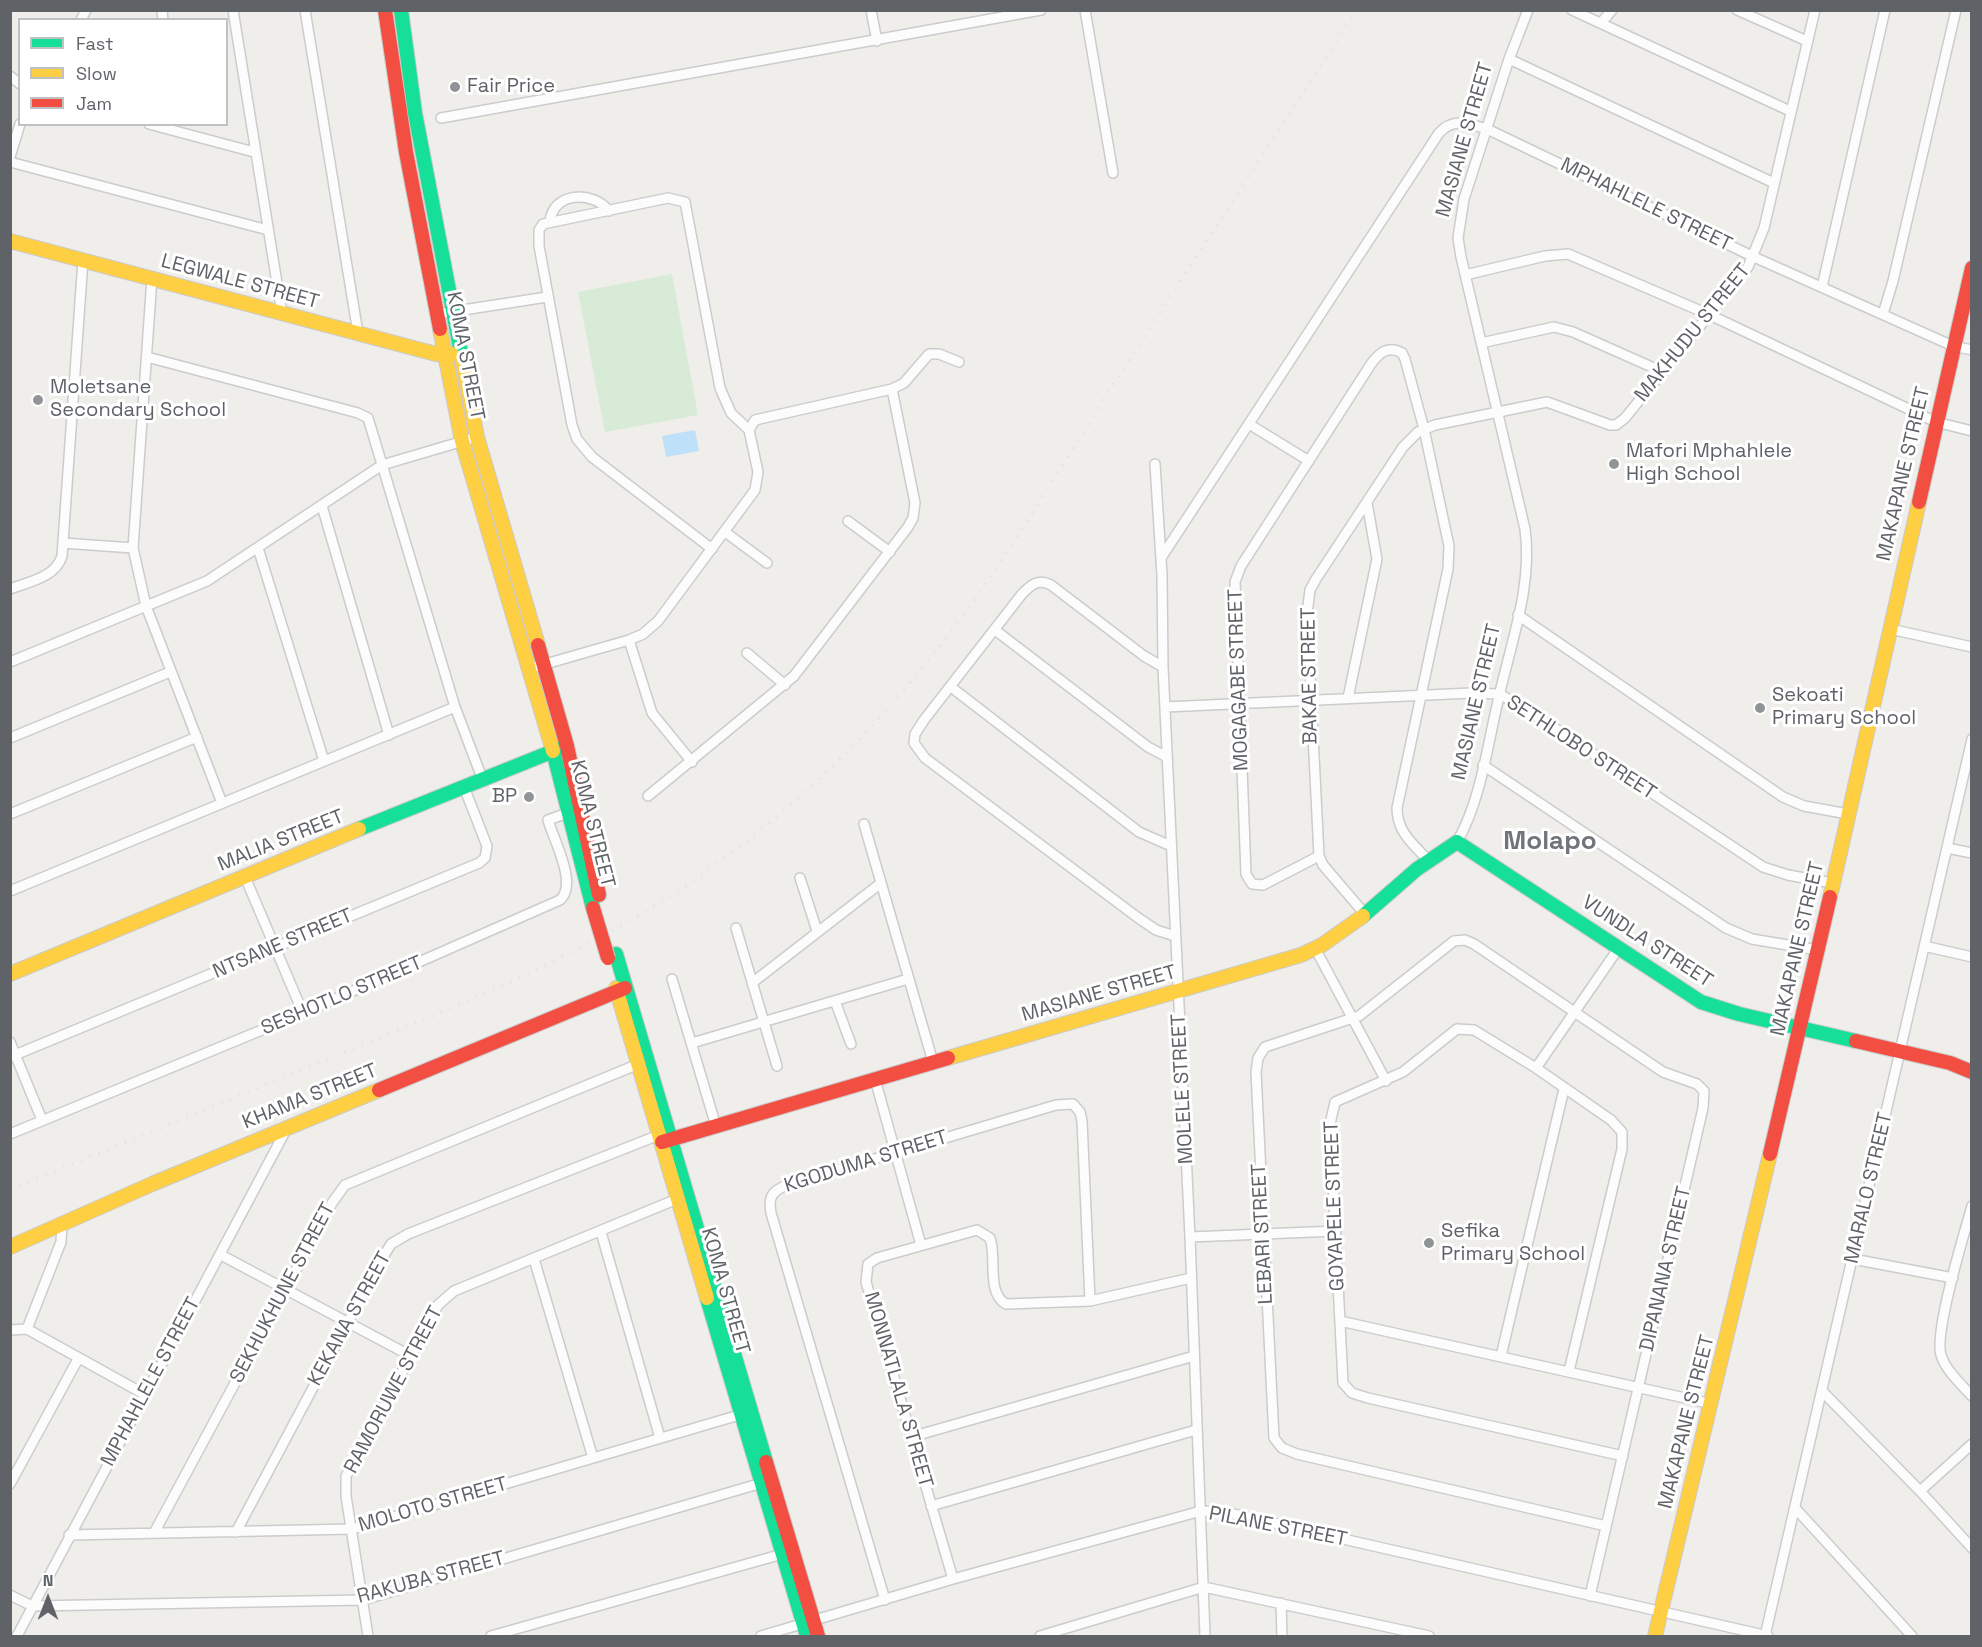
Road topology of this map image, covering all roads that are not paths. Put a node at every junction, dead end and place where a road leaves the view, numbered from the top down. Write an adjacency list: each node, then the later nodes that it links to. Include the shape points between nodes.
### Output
1 (233, 10): 24 (street)
2 (305, 10): 45 (street)
3 (386, 10): 42 (street, KOMA STREET, via 404,141)
4 (401, 10): 40 (street, KOMA STREET, via 415,113)
5 (871, 10): 16 (street)
6 (1041, 10): 16 (street)
7 (1085, 10): 27 (street)
8 (1528, 10): 18 (street, MASIANE STREET)
9 (1572, 10): 15 (street)
10 (1612, 10): 15 (street)
11 (1737, 10): 17 (street)
12 (1815, 10): 17 (street, MAKHUDU STREET)
13 (1885, 10): 38 (street)
14 (1956, 10): 43 (street)
15 (1601, 23): 19 (street)
16 (877, 41): 20 (street)
17 (1808, 41): 19 (street, MAKHUDU STREET)
18 (1509, 58): 23 (street, MASIANE STREET); 28 (street)
19 (1790, 111): 28 (street, MAKHUDU STREET)
20 (441, 118)
21 (19, 126): 25 (street)
22 (156, 126): 24 (street)
23 (1487, 129): 33 (street, MPHAHLELE STREET); 36 (street, MASIANE STREET, via 1460,219 1458,237); 57 (street, via 1458,122 1439,133)
24 (254, 152): 31 (street)
25 (10, 156)
26 (10, 162): 31 (street)
27 (1113, 173)
28 (1774, 183): 33 (street, MAKHUDU STREET)
29 (609, 210): 30 (street); 30 (street, via 597,199 581,196 555,206); 59 (street, via 668,198 685,202 720,387 730,413)
30 (550, 222): 39 (street, via 543,224 538,237)
31 (268, 230): 41 (street)
32 (10, 241): 34 (street, LEGWALE STREET)
33 (1754, 257): 38 (street, MPHAHLELE STREET); 44 (street, MAKHUDU STREET)
34 (83, 260): 37 (street, LEGWALE STREET); 70 (street)
35 (1971, 269): 47 (street, MAKAPANE STREET)
36 (1465, 275): 44 (street, via 1568,254); 46 (street, MASIANE STREET)
37 (152, 278): 41 (street, LEGWALE STREET); 51 (street)
38 (1822, 286): 43 (street, MPHAHLELE STREET)
39 (547, 297): 40 (street); 73 (street, via 572,425 581,446)
40 (453, 312): 42 (street); 49 (street, KOMA STREET)
41 (282, 314): 45 (street, LEGWALE STREET)
42 (437, 314): 50 (street, KOMA STREET)
43 (1883, 314): 47 (street, MPHAHLELE STREET)
44 (1710, 315): 53 (street, MAKHUDU STREET); 56 (street)
45 (358, 333): 50 (street, LEGWALE STREET)
46 (1481, 343): 53 (street, via 1554,327); 55 (street, MASIANE STREET)
47 (1953, 346): 48 (street, MPHAHLELE STREET); 56 (street, MAKAPANE STREET)
48 (1971, 350)
49 (460, 352): 50 (street, LEGWALE STREET); 61 (street, KOMA STREET)
50 (445, 355): 62 (street, KOMA STREET)
51 (147, 357): 65 (street, via 366,417); 71 (street)
52 (959, 362): 54 (street, via 929,354 904,383)
53 (1663, 372): 55 (street, MAKHUDU STREET, via 1616,425 1547,402)
54 (892, 389): 59 (street, via 760,418); 74 (street, via 915,510)
55 (1497, 413): 58 (street, BAKAE STREET); 79 (street, MASIANE STREET, via 1527,544 1526,577)
56 (1936, 422): 60 (street); 80 (street, MAKAPANE STREET)
57 (1249, 424): 63 (street); 75 (street)
58 (1424, 429): 63 (street, MOGAGABE STREET, via 1405,358 1398,350 1386,350 1376,357); 66 (street, BAKAE STREET, via 1403,447); 93 (street, via 1450,558)
59 (749, 430): 69 (street, via 757,485)
60 (1971, 431)
61 (477, 437): 62 (street); 86 (street, KOMA STREET)
62 (462, 441): 65 (street); 88 (street, KOMA STREET)
63 (1309, 460): 96 (street, MOGAGABE STREET, via 1236,574)
64 (1155, 464): 75 (street, MOLELE STREET)
65 (382, 465): 67 (street); 97 (street)
66 (1367, 503): 94 (street, via 1377,559); 95 (street, BAKAE STREET, via 1310,590)
67 (322, 506): 72 (street); 99 (street)
68 (848, 521): 74 (street)
69 (726, 532): 73 (street); 76 (street)
70 (63, 543): 71 (street); 77 (street, via 56,569)
71 (133, 548): 78 (street)
72 (258, 548): 78 (street, via 207,581); 106 (street)
73 (712, 549): 82 (street, via 658,621)
74 (890, 552): 90 (street)
75 (1161, 558): 87 (street, MOLELE STREET)
76 (767, 563)
77 (10, 589)
78 (146, 606): 85 (street); 89 (street)
79 (1518, 615): 92 (street, MASIANE STREET); 115 (street, via 1783,797 1804,806)
80 (1890, 629): 83 (street); 115 (street, MAKAPANE STREET)
81 (995, 630): 87 (street, via 1022,594 1035,583 1043,582); 91 (street); 105 (street, via 1148,747)
82 (629, 640): 86 (street); 107 (street, via 652,713)
83 (1971, 647)
84 (747, 653): 90 (street)
85 (10, 662)
86 (543, 664): 88 (street); 103 (street, KOMA STREET)
87 (1163, 667): 98 (street, MOLELE STREET)
88 (528, 669): 104 (street, KOMA STREET)
89 (170, 672): 100 (street); 101 (street)
90 (785, 685): 107 (street)
91 (951, 687): 118 (street, via 1139,832); 131 (street, via 924,720 914,738 915,747 1142,921)
92 (1499, 694): 93 (street, SETHLOBO STREET); 108 (street, MASIANE STREET); 126 (street, SETHLOBO STREET, via 1763,867)
93 (1420, 695): 94 (street, SETHLOBO STREET); 122 (street, via 1397,819)
94 (1348, 698): 95 (street, SETHLOBO STREET)
95 (1310, 701): 96 (street, SETHLOBO STREET); 121 (street, BAKAE STREET)
96 (1239, 704): 98 (street, SETHLOBO STREET); 121 (street, MOGAGABE STREET, via 1248,880 1263,885)
97 (455, 707): 99 (street); 109 (street)
98 (1165, 707): 105 (street, MOLELE STREET)
99 (388, 735): 106 (street)
100 (197, 737): 112 (street); 114 (street)
101 (10, 738)
102 (1971, 739): 119 (street, MARALO STREET)
103 (567, 746): 104 (street, MALIA STREET); 113 (street, KOMA STREET)
104 (552, 751): 109 (street, MALIA STREET); 113 (street, KOMA STREET)
105 (1167, 757): 118 (street, MOLELE STREET)
106 (324, 761): 112 (street)
107 (692, 762): 111 (street)
108 (1483, 765): 117 (street, MASIANE STREET, via 1468,820); 136 (street, via 1726,928 1752,939)
109 (482, 778): 110 (street, MALIA STREET)
110 (464, 787): 123 (street, MALIA STREET); 133 (street, NTSANE STREET, via 487,846 483,861)
111 (648, 796)
112 (222, 803): 127 (street)
113 (575, 810): 142 (street, KOMA STREET); 146 (street, SESHOTLO STREET, via 549,820 568,880 567,892 560,900)
114 (10, 814)
115 (1848, 814): 126 (street, MAKAPANE STREET)
116 (864, 824): 125 (street)
117 (1457, 842): 122 (street, MASIANE STREET); 134 (street, VUNDLA STREET)
118 (1170, 846): 131 (street, MOLELE STREET)
119 (1947, 848): 120 (street); 132 (street, MARALO STREET)
120 (1971, 853)
121 (1319, 856): 128 (street)
122 (1428, 860): 128 (street, MASIANE STREET)
123 (245, 877): 133 (street); 138 (street, MALIA STREET)
124 (800, 879): 130 (street)
125 (881, 883): 130 (street); 140 (street)
126 (1832, 883): 136 (street, MAKAPANE STREET)
127 (10, 891)
128 (1364, 913): 135 (street, MASIANE STREET)
129 (736, 928): 141 (street)
130 (817, 931): 141 (street)
131 (1175, 936): 143 (street, MOLELE STREET)
132 (1924, 946): 137 (street); 153 (street, MARALO STREET)
133 (275, 948): 146 (street); 154 (street, NTSANE STREET)
134 (1618, 949): 145 (street); 149 (street, VUNDLA STREET, via 1701,1002)
135 (1316, 950): 143 (street, MASIANE STREET); 147 (street)
136 (1818, 950): 149 (street, MAKAPANE STREET)
137 (1971, 957)
138 (10, 974)
139 (672, 979): 151 (street)
140 (908, 979): 144 (street); 156 (street)
141 (752, 984): 148 (street)
142 (622, 990): 155 (street, KOMA STREET); 165 (street, KHAMA STREET)
143 (1178, 992): 156 (street, MASIANE STREET); 175 (street, MOLELE STREET)
144 (835, 1001): 148 (street); 152 (street)
145 (1575, 1010): 147 (street, LEBARI STREET, via 1474,944 1460,940 1445,946); 158 (street); 194 (street, DIPANANA STREET, via 1663,1072 1697,1084 1705,1095)
146 (303, 1013): 163 (street, SESHOTLO STREET)
147 (1352, 1020): 161 (street); 174 (street, LEBARI STREET, via 1270,1044 1258,1058)
148 (763, 1022): 151 (street); 157 (street)
149 (1800, 1028): 153 (street, VUNDLA STREET); 198 (street, MAKAPANE STREET)
150 (10, 1042): 154 (street)
151 (692, 1043): 164 (street)
152 (851, 1044)
153 (1900, 1051): 159 (street, VUNDLA STREET); 179 (street, MARALO STREET)
154 (14, 1056): 163 (street)
155 (643, 1062): 167 (street, KOMA STREET); 183 (street, SEKHUKHUNE STREET, via 345,1185)
156 (933, 1062): 160 (street, MASIANE STREET)
157 (777, 1066)
158 (1536, 1068): 161 (street, GOYAPELE STREET, via 1474,1030 1462,1028 1453,1031 1413,1066); 162 (street, GOYAPELE STREET)
159 (1971, 1072)
160 (875, 1079): 164 (street, MASIANE STREET); 168 (street)
161 (1386, 1081): 172 (street, GOYAPELE STREET, via 1343,1097 1332,1107)
162 (1564, 1089): 191 (street); 193 (street, GOYAPELE STREET, via 1618,1126 1623,1140)
163 (42, 1120): 166 (street, SESHOTLO STREET)
164 (716, 1126): 167 (street, MASIANE STREET)
165 (287, 1128): 171 (street, KHAMA STREET); 178 (street, MPHAHLELE STREET)
166 (10, 1134)
167 (665, 1137): 169 (street, KOMA STREET); 186 (street, KEKANA STREET, via 397,1240 387,1250)
168 (894, 1153): 176 (street); 184 (street, KGODUMA STREET, via 1056,1105 1075,1106 1082,1121); 224 (street, KGODUMA STREET, via 787,1185 773,1192 770,1200)
169 (683, 1197): 173 (street, RAMORUWE STREET); 199 (street, KOMA STREET)
170 (1971, 1206): 182 (street)
171 (62, 1222): 177 (street, KHAMA STREET); 187 (street, via 61,1242)
172 (1336, 1231): 174 (street); 185 (street, GOYAPELE STREET)
173 (601, 1232): 180 (street, RAMORUWE STREET); 202 (street)
174 (1264, 1234): 175 (street); 212 (street, LEBARI STREET, via 1271,1422 1278,1444 1297,1454)
175 (1190, 1237): 181 (street, MOLELE STREET)
176 (921, 1245): 184 (street, MONNATLALA STREET, via 968,1231 982,1231 992,1243 995,1290 1003,1303); 201 (street, MONNATLALA STREET, via 871,1260 865,1275)
177 (10, 1247)
178 (221, 1255): 183 (street); 196 (street, MPHAHLELE STREET)
179 (1853, 1258): 182 (street); 195 (street, MARALO STREET)
180 (534, 1259): 189 (street, RAMORUWE STREET, via 448,1295); 205 (street)
181 (1191, 1278): 184 (street, MONNATLALA STREET); 190 (street, MOLELE STREET)
182 (1953, 1278): 197 (street, via 1941,1354)
183 (285, 1290): 186 (street); 215 (street, SEKHUKHUNE STREET)
184 (1090, 1300)
185 (1340, 1321): 191 (street); 204 (street, GOYAPELE STREET, via 1343,1383 1358,1396)
186 (346, 1324): 189 (street); 214 (street, KEKANA STREET)
187 (27, 1329): 188 (street); 192 (street)
188 (12, 1332)
189 (409, 1355): 213 (street, RAMORUWE STREET, via 346,1476)
190 (1194, 1356): 200 (street, MOLELE STREET); 201 (street)
191 (1501, 1356): 193 (street)
192 (78, 1359): 196 (street); 207 (street)
193 (1569, 1371): 194 (street)
194 (1638, 1388): 198 (street); 204 (street, DIPANANA STREET)
195 (1821, 1391): 208 (street); 210 (street, MARALO STREET)
196 (144, 1394): 216 (street, MPHAHLELE STREET)
197 (1971, 1396)
198 (1712, 1404): 227 (street, MAKAPANE STREET)
199 (746, 1413): 202 (street, MOLOTO STREET); 206 (street, KOMA STREET)
200 (1197, 1430): 209 (street); 211 (street, MOLELE STREET)
201 (911, 1437): 209 (street, MONNATLALA STREET)
202 (660, 1438): 205 (street, MOLOTO STREET)
203 (1971, 1444): 208 (street)
204 (1623, 1456): 212 (street, DIPANANA STREET)
205 (593, 1458): 213 (street, MOLOTO STREET)
206 (767, 1481): 218 (street, KOMA STREET); 223 (street, RAKUBA STREET)
207 (10, 1484)
208 (1920, 1491): 217 (street)
209 (931, 1506): 219 (street, MONNATLALA STREET)
210 (1796, 1509): 239 (street, MARALO STREET); 240 (street)
211 (1201, 1511): 219 (street, PILANE STREET); 220 (street, MOLELE STREET); 222 (street, PILANE STREET, via 1225,1512)
212 (1606, 1526): 222 (street, DIPANANA STREET)
213 (352, 1529): 214 (street, MOLOTO STREET); 223 (street, RAMORUWE STREET)
214 (236, 1532): 215 (street, MOLOTO STREET)
215 (154, 1533): 216 (street, MOLOTO STREET)
216 (69, 1535): 226 (street, MPHAHLELE STREET)
217 (1971, 1548)
218 (788, 1553): 228 (street, KOMA STREET); 231 (street)
219 (953, 1579): 224 (street, PILANE STREET)
220 (1204, 1587): 225 (street); 234 (street); 235 (street, MOLELE STREET)
221 (10, 1595): 226 (street, RAKUBA STREET)
222 (1590, 1596): 227 (street, PILANE STREET)
223 (363, 1600): 226 (street, RAKUBA STREET); 230 (street, RAMORUWE STREET)
224 (885, 1600): 228 (street, PILANE STREET)
225 (1281, 1603): 236 (street); 237 (street)
226 (32, 1606): 229 (street, MPHAHLELE STREET)
227 (1661, 1613): 238 (street, MAKAPANE STREET); 239 (street, PILANE STREET)
228 (808, 1627): 232 (street, PILANE STREET); 233 (street, KOMA STREET)
229 (17, 1636)
230 (368, 1636)
231 (491, 1636)
232 (761, 1636)
233 (818, 1636)
234 (1040, 1636)
235 (1205, 1636)
236 (1282, 1636)
237 (1429, 1636)
238 (1655, 1636)
239 (1766, 1636)
240 (1912, 1636)

